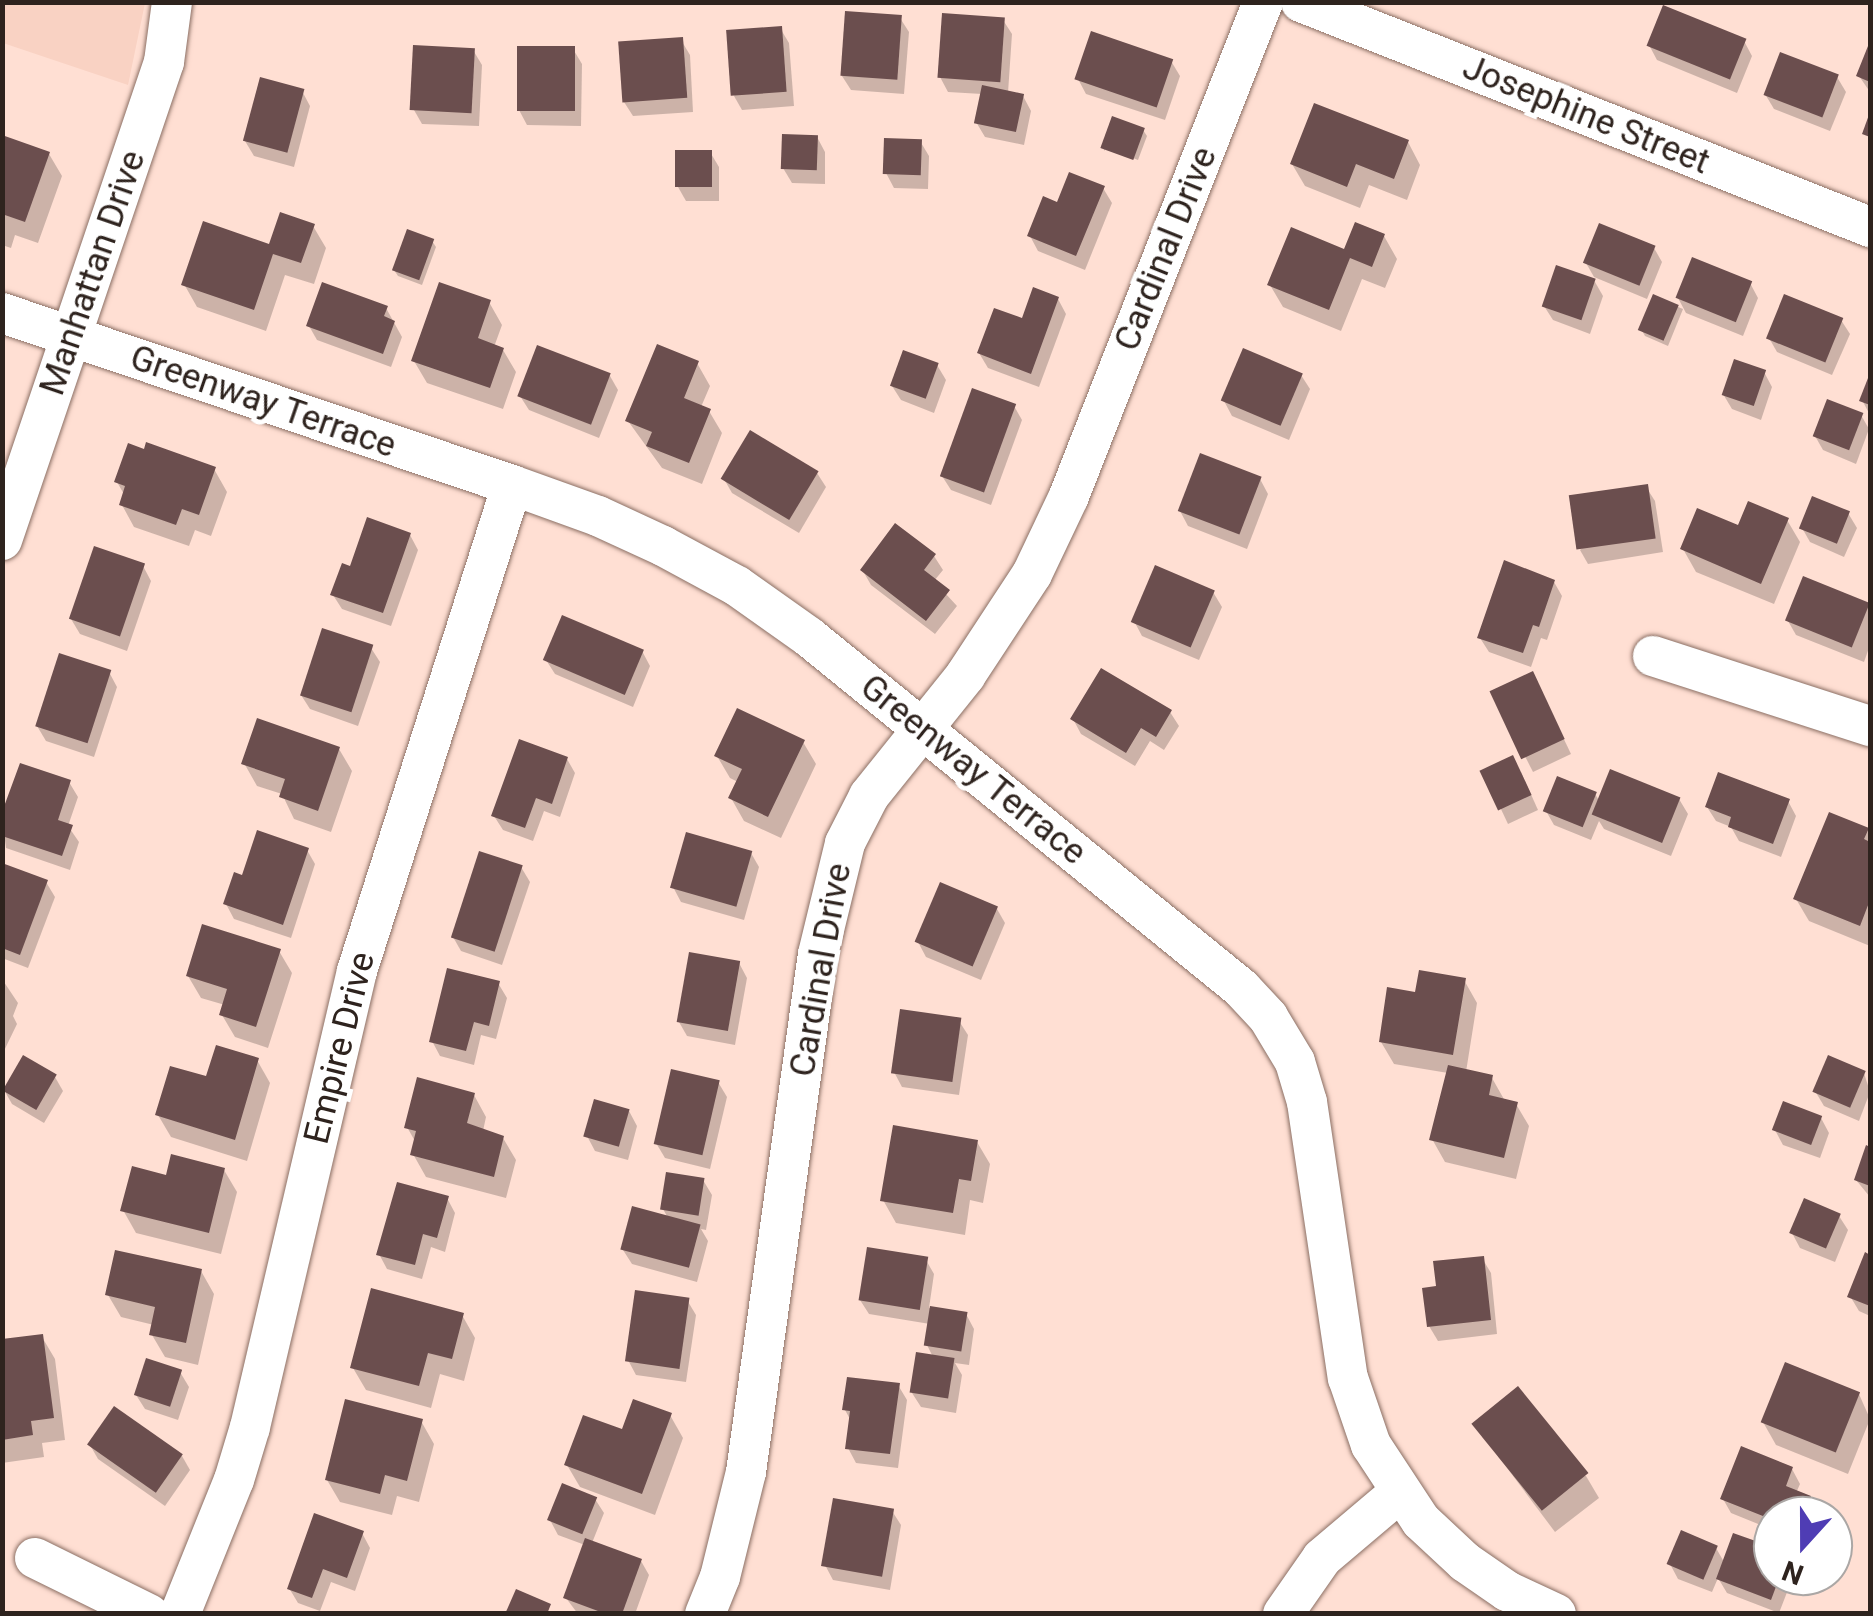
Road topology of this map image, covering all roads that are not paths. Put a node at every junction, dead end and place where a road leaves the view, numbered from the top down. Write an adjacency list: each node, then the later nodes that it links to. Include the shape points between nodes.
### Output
1 (172, 2): 6 (street, Manhattan Drive, via 164,62)
2 (1263, 2): 11 (street, Cardinal Drive, via 1069,496 1032,574 965,676)
3 (1301, 2): 4 (street, Josephine Street)
4 (1870, 227)
5 (2, 313): 6 (street, Greenway Terrace)
6 (71, 338): 7 (street, Greenway Terrace); 8 (street, Manhattan Drive)
7 (512, 486): 11 (street, Greenway Terrace, via 598,516 737,586); 15 (street, Empire Drive, via 358,971 250,1427)
8 (2, 540)
9 (1653, 656): 10 (street)
10 (1870, 726)
11 (920, 727): 12 (street, Greenway Terrace, via 1242,988 1268,1017 1295,1062 1307,1102 1348,1378 1371,1445); 16 (street, Cardinal Drive, via 869,796 831,884 746,1472)
12 (1399, 1493): 17 (street, via 1322,1558); 18 (street, Greenway Terrace, via 1464,1562)
13 (35, 1558): 14 (street)
14 (149, 1614)
15 (180, 1614)
16 (705, 1614)
17 (1283, 1614)
18 (1556, 1614)

